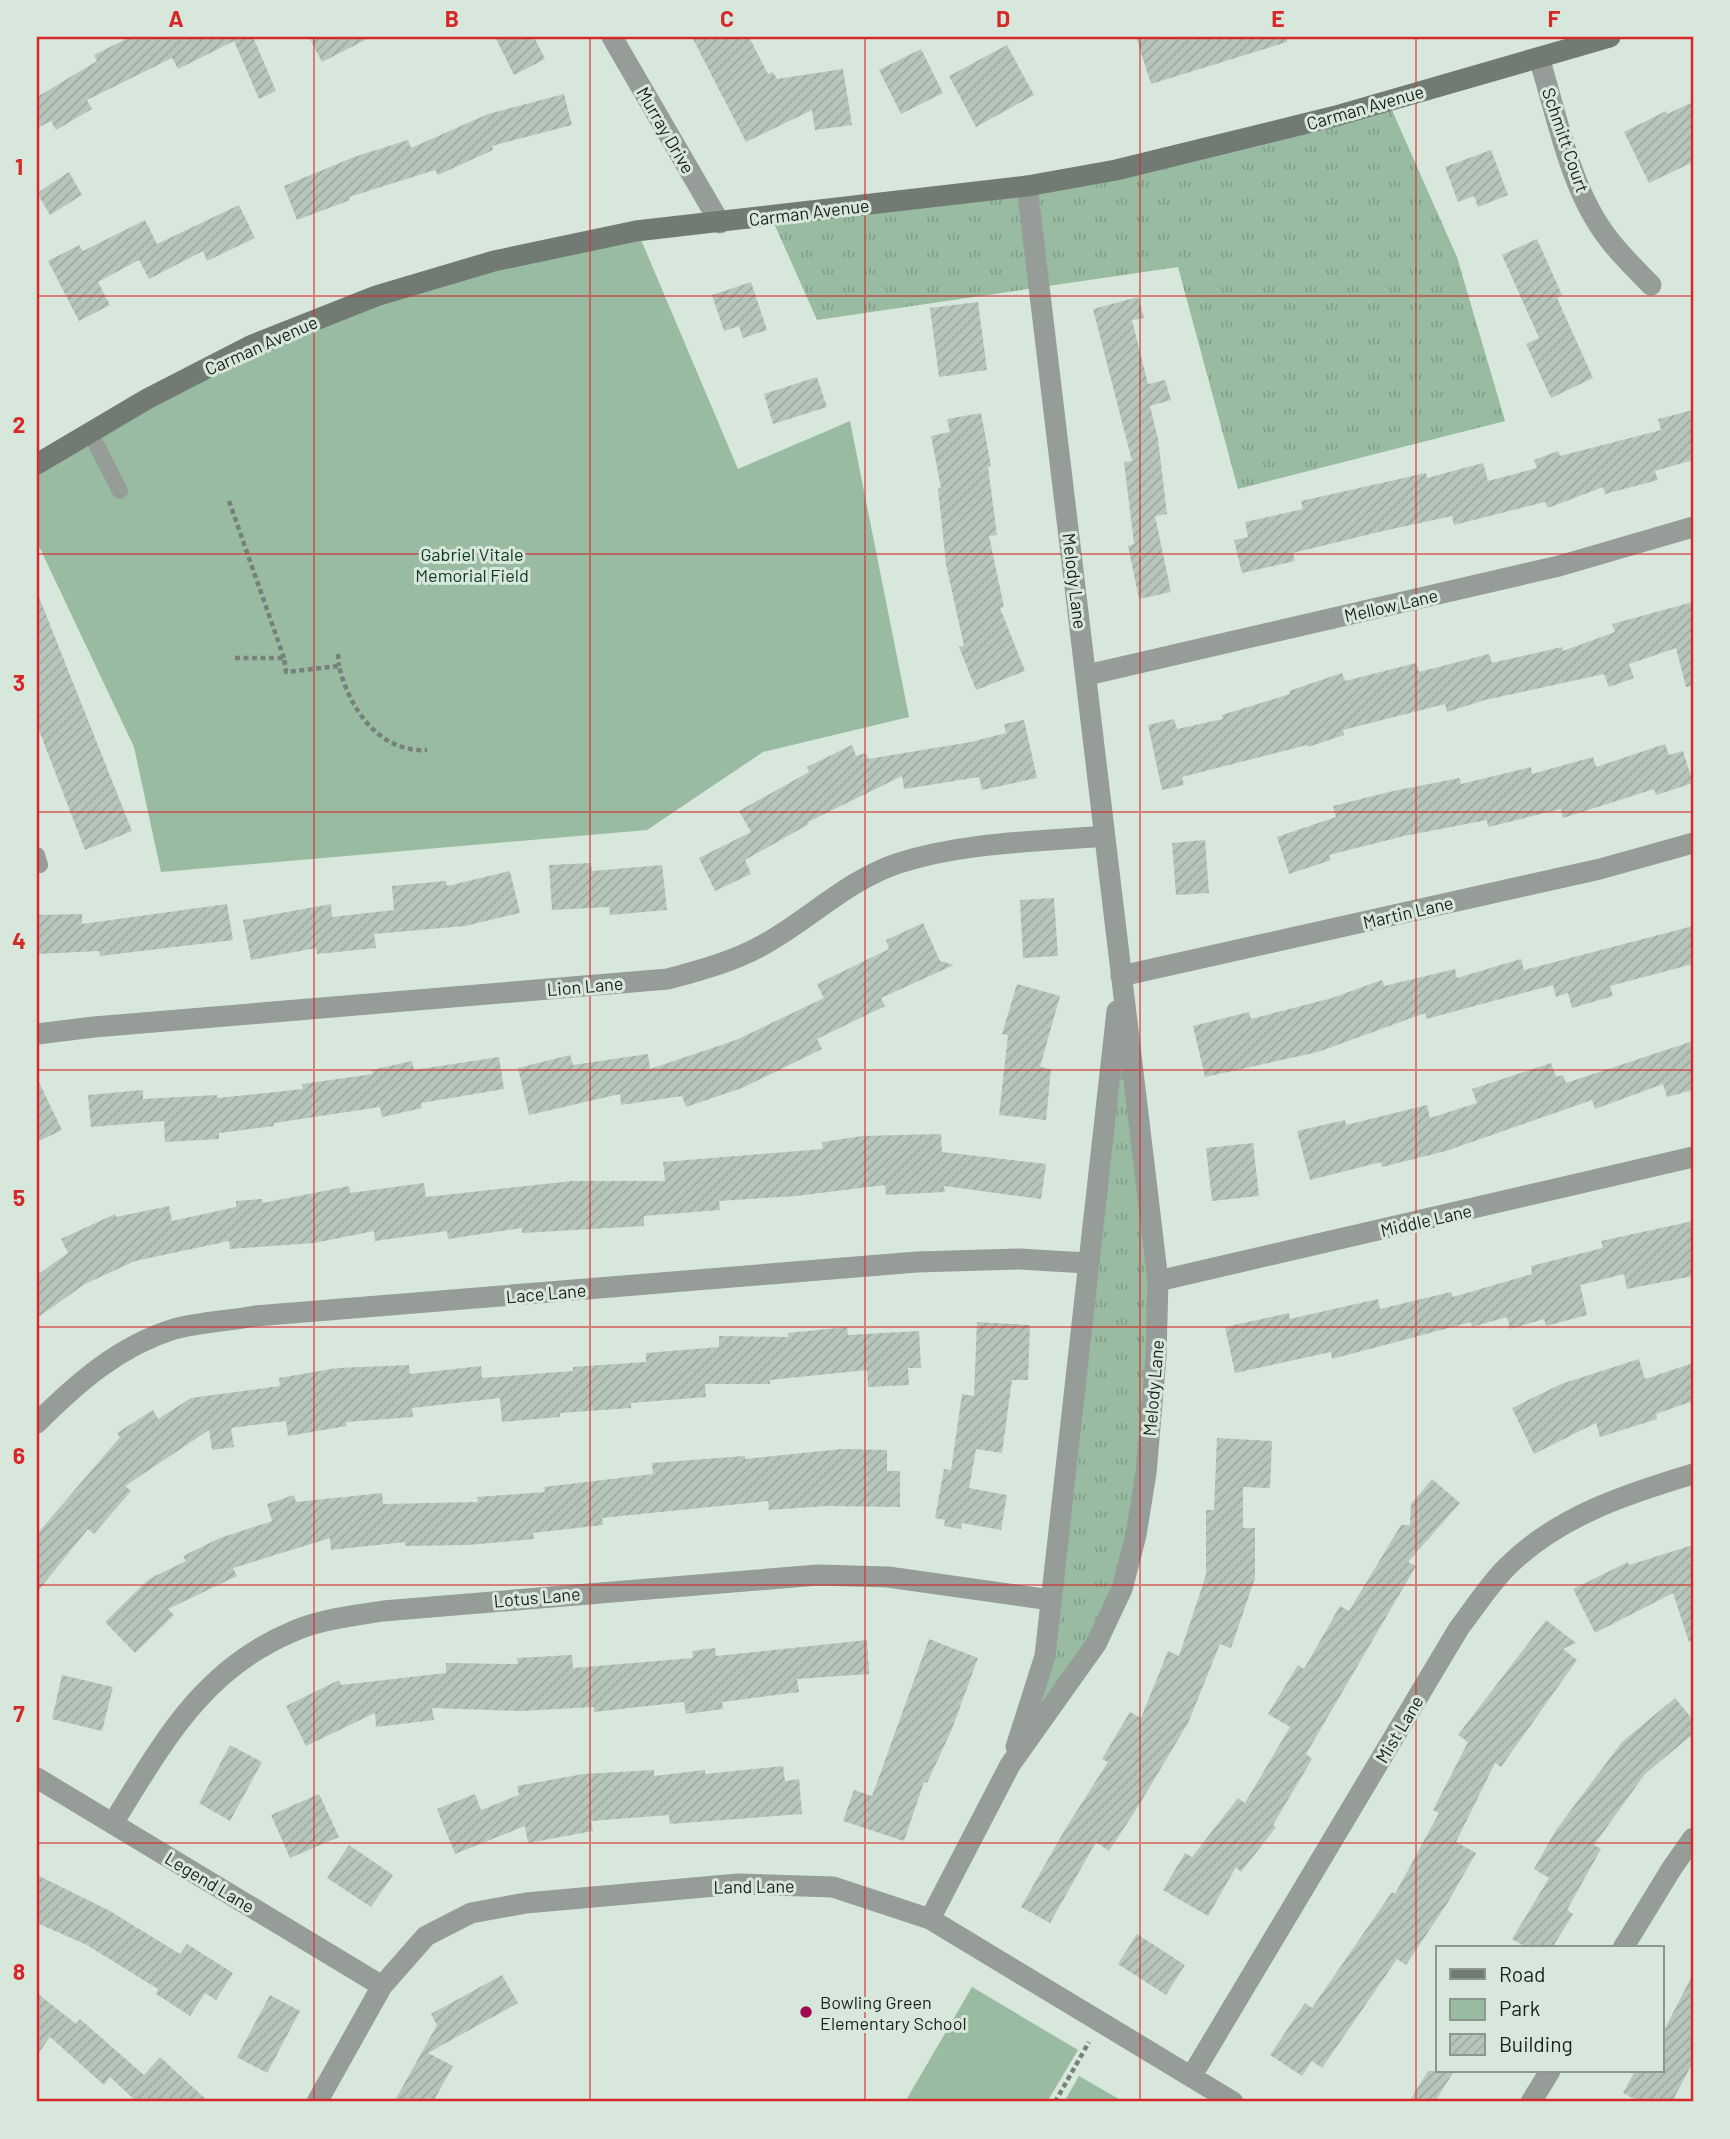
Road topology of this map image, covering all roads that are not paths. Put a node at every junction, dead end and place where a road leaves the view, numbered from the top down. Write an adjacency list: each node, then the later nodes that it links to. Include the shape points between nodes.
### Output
1 (612, 37): 5 (street, Murray Drive)
2 (1610, 37): 3 (main road, Carman Avenue)
3 (1539, 58): 4 (main road, Carman Avenue, via 1191,153); 6 (street, Schmitt Court, via 1574,174 1594,217)
4 (1027, 186): 5 (main road, Carman Avenue); 11 (street, Melody Lane)
5 (720, 223): 7 (main road, Carman Avenue, via 636,231 494,261 376,296 250,346)
6 (1651, 285)
7 (90, 432): 8 (main road, Carman Avenue); 9 (lane)
8 (37, 464)
9 (120, 491)
10 (1693, 527): 11 (street, Mellow Lane, via 1559,566)
11 (1087, 675): 12 (street, Melody Lane)
12 (1104, 836): 14 (street, Melody Lane); 15 (street, Lion Lane, via 951,851 897,863 841,891 764,945 716,967 668,979)
13 (1693, 843): 14 (street, Martin Lane, via 1600,869)
14 (1121, 976): 17 (street, Melody Lane); 18 (street, Melody Lane)
15 (37, 1034)
16 (1693, 1157): 18 (street, Middle Lane)
17 (1087, 1263): 19 (street, Lace Lane, via 1019,1259 917,1262 255,1316 174,1329 113,1357 73,1386); 21 (street, Melody Lane)
18 (1158, 1282): 22 (street, Melody Lane, via 1146,1473 1122,1588 1096,1644)
19 (37, 1423)
20 (1693, 1475): 30 (street, Mist Lane, via 1640,1490 1560,1525 1506,1568 1459,1628)
21 (1051, 1600): 22 (street, Melody Lane, via 1045,1656); 24 (street, Lotus Lane, via 888,1577 818,1575 333,1619 295,1630 256,1649 216,1678 171,1729)
22 (1010, 1765): 26 (street, Melody Lane)
23 (37, 1778): 24 (street, Legend Lane)
24 (113, 1824): 28 (street, Legend Lane)
25 (1693, 1838): 27 (street)
26 (930, 1919): 28 (street, Land Lane, via 832,1887 738,1884 526,1903 471,1913 426,1936); 30 (street, Land Lane)
27 (1624, 1946)
28 (382, 1986): 31 (street, Land Lane)
29 (1549, 2072): 33 (street)
30 (1191, 2077): 32 (street, Land Lane)
31 (317, 2102)
32 (1233, 2102)
33 (1531, 2102)

